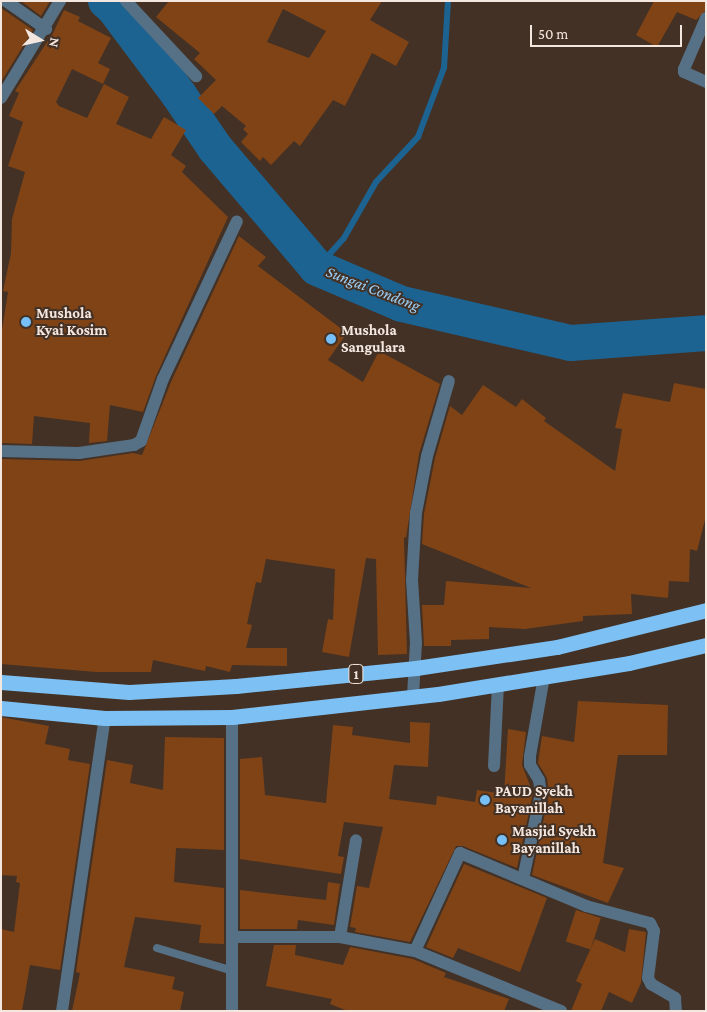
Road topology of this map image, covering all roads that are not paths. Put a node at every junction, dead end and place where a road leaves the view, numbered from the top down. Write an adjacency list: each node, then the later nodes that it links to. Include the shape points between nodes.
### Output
1 (6, 1): 5 (street)
2 (60, 1): 5 (street)
3 (126, 1): 6 (street)
4 (706, 18): 7 (street, via 684,72)
5 (46, 29): 8 (street)
6 (196, 76)
7 (706, 82)
8 (1, 98)
9 (237, 221): 11 (street, via 163,379 141,441 79,453)
10 (449, 381): 14 (street, via 427,456 416,513 412,580)
11 (1, 451)
12 (706, 610): 14 (highway, 1, via 557,647)
13 (706, 645): 15 (highway, 1, via 629,663)
14 (416, 668): 16 (highway, 1, via 236,686 129,692); 18 (street)
15 (544, 677): 17 (highway, 1); 24 (street, via 530,756 530,765 539,780 541,793)
16 (1, 682)
17 (498, 684): 18 (highway, 1); 22 (street)
18 (413, 696): 20 (highway, 1)
19 (1, 708): 21 (highway, 1)
20 (232, 717): 21 (highway, 1); 26 (street)
21 (105, 718): 30 (street)
22 (494, 766)
23 (356, 840): 25 (street)
24 (523, 879): 28 (street, via 457,854); 33 (street, via 586,906 650,923 654,931 648,978 651,984 675,998)
25 (340, 937): 26 (street); 28 (street)
26 (233, 938): 29 (street)
27 (157, 948): 29 (lane)
28 (415, 951): 32 (street)
29 (232, 971): 31 (street)
30 (62, 1011)
31 (232, 1011)
32 (561, 1011)
33 (676, 1011)

